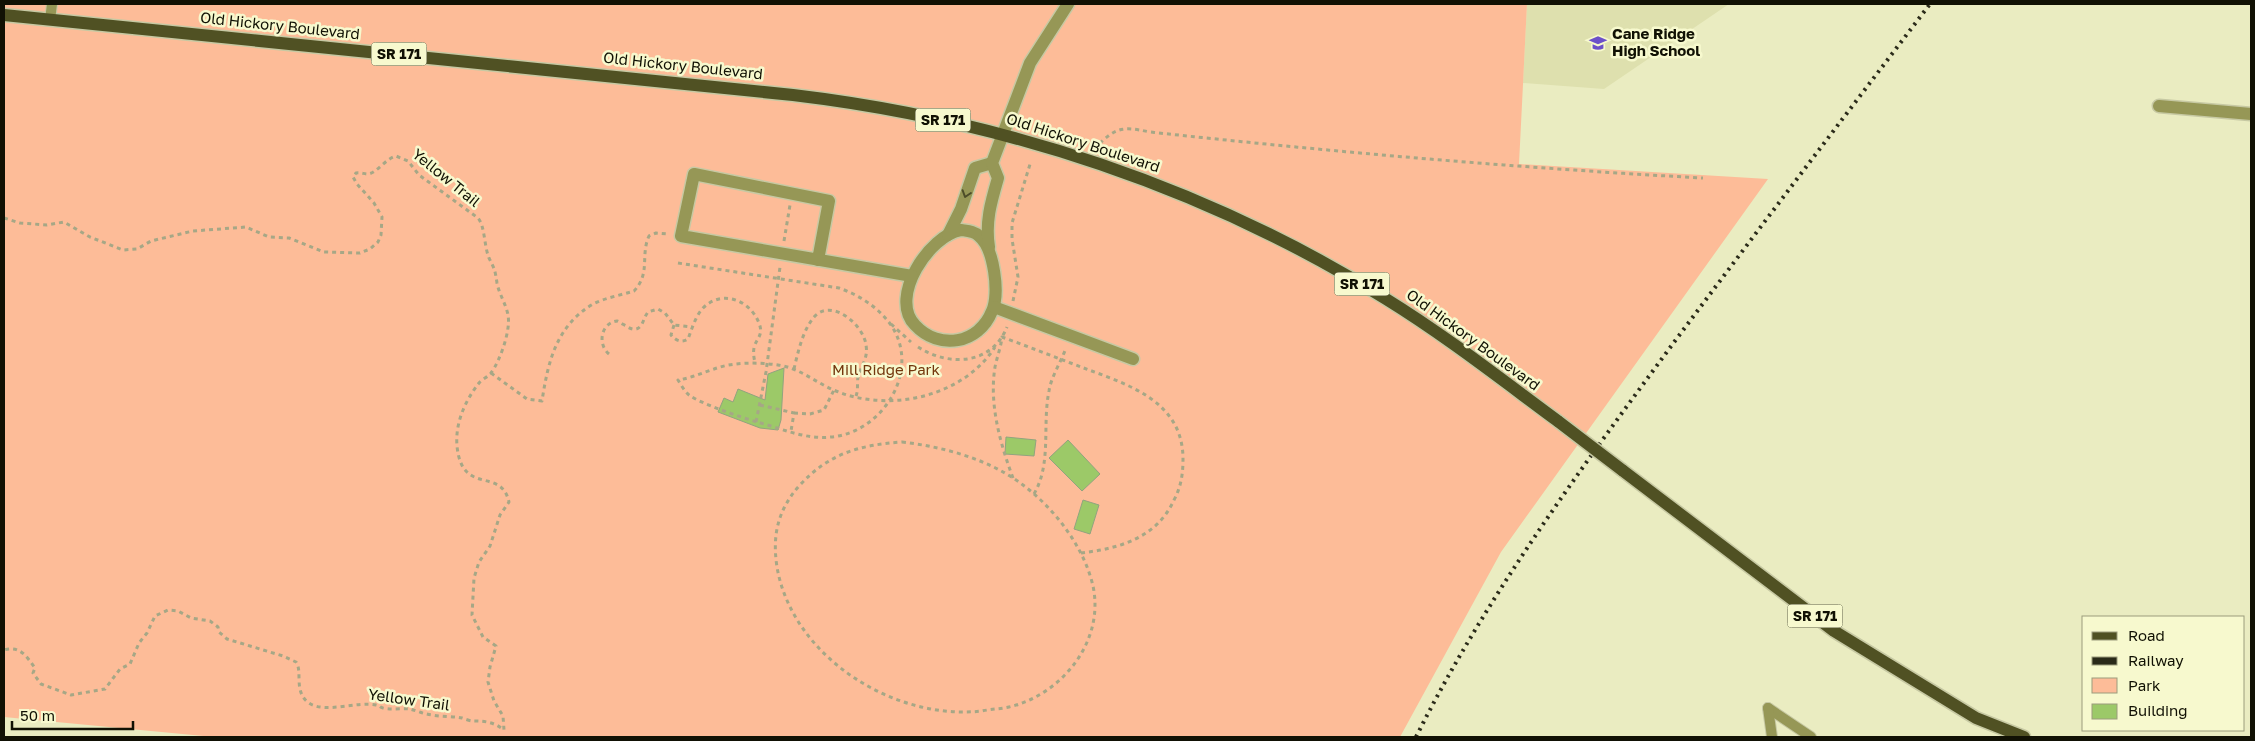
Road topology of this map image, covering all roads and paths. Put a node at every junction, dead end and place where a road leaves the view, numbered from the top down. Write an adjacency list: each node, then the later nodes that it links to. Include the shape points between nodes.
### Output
1 (52, 4): 4 (lane)
2 (1068, 4): 7 (street, via 1030,63)
3 (4, 15): 4 (main road, Old Hickory Boulevard / SR 171)
4 (50, 20): 7 (main road, Old Hickory Boulevard / SR 171, via 793,95 901,111)
5 (2158, 106): 6 (street)
6 (2251, 114)
7 (1002, 134): 8 (main road, Old Hickory Boulevard / SR 171); 9 (street)
8 (1085, 158): 10 (path, via 1108,135 1117,129 1128,128 1408,159); 46 (main road, Old Hickory Boulevard / SR 171, bridge, via 1192,199 1338,270 1426,324 1834,631 1976,718)
9 (992, 163): 13 (street, one-way to 13, via 975,168 961,210); 15 (street, via 998,178 986,232)
10 (1703, 178)
11 (790, 205): 16 (path)
12 (4, 218): 32 (path, Yellow Trail, via 47,225 64,222 123,250 193,231 246,227 269,237 289,238 324,252 360,253 378,242 382,217 353,177 356,173 374,172 390,157 403,157 419,175 482,222 483,238 497,272 509,324 507,339)
13 (948, 235): 15 (street, via 961,230 973,232 984,240); 19 (street)
14 (681, 236): 16 (street); 17 (street, via 694,174 829,200); 32 (path, via 663,233 649,236 644,251 644,275 634,292 593,304 574,319 559,337 551,357 542,401 527,399)
15 (990, 250): 21 (street)
16 (782, 254): 17 (street); 20 (path)
17 (818, 260): 19 (street)
18 (678, 263): 20 (path)
19 (912, 276): 21 (street, via 906,290 909,316 916,327 938,340 953,342 975,335)
20 (778, 279): 30 (path); 35 (path, via 839,288 854,293 881,313 898,340 901,357 897,388)
21 (994, 307): 24 (street)
22 (674, 325): 23 (path); 23 (path, via 670,334 682,341 688,339); 26 (path, via 658,309 648,312 637,329 630,329 617,321 611,322 602,335 604,348)
23 (692, 327): 29 (path, via 702,310 710,304 727,298 740,300 760,324 760,338 754,347)
24 (1070, 335): 27 (street); 28 (path)
25 (995, 347): 35 (path, via 982,364 952,384 920,398)
26 (609, 354)
27 (1133, 359)
28 (1062, 360): 40 (path, via 1002,337 995,368 994,407 998,432); 41 (path, via 1049,387 1044,469); 42 (path, via 1126,384 1152,399 1175,424 1183,454 1181,484 1169,511 1157,526 1128,542)
29 (755, 363): 30 (path); 38 (path, via 719,368 678,380 690,396)
30 (767, 364): 31 (path); 36 (path)
31 (794, 369): 33 (path); 34 (path, via 812,320 824,311 839,313 857,324 866,345)
32 (491, 373): 43 (path, Yellow Trail, via 481,381 465,406 457,432 457,446 468,476 498,483 508,502 476,571 471,610 473,621 483,637 496,646 488,682 503,716 504,730 483,720 434,716 408,708 399,710 349,704 325,708 312,705 301,694 296,662 233,642 210,621 191,618 173,610 156,616 130,664 120,669 100,690 74,695 51,689 38,682 33,673 35,668 23,652 13,648)
33 (834, 390): 34 (path); 37 (path, via 824,410 810,414)
34 (856, 396): 35 (path)
35 (890, 401): 39 (path, via 871,423 846,435 822,438)
36 (760, 405): 37 (path); 38 (path)
37 (794, 413): 39 (path)
38 (756, 422): 39 (path)
39 (791, 432)
40 (1013, 478): 41 (path); 42 (path, via 953,451 902,442 875,444 832,458 812,472 793,493 780,514 774,540 784,596 796,620 832,661 859,680 909,704 958,712 1009,707 1044,693 1067,675 1081,655 1091,629 1094,607 1093,589)
41 (1034, 494): 42 (path)
42 (1080, 553)
43 (4, 650)
44 (1772, 737): 45 (lane, via 1768,708)
45 (1811, 737)
46 (2024, 737)

